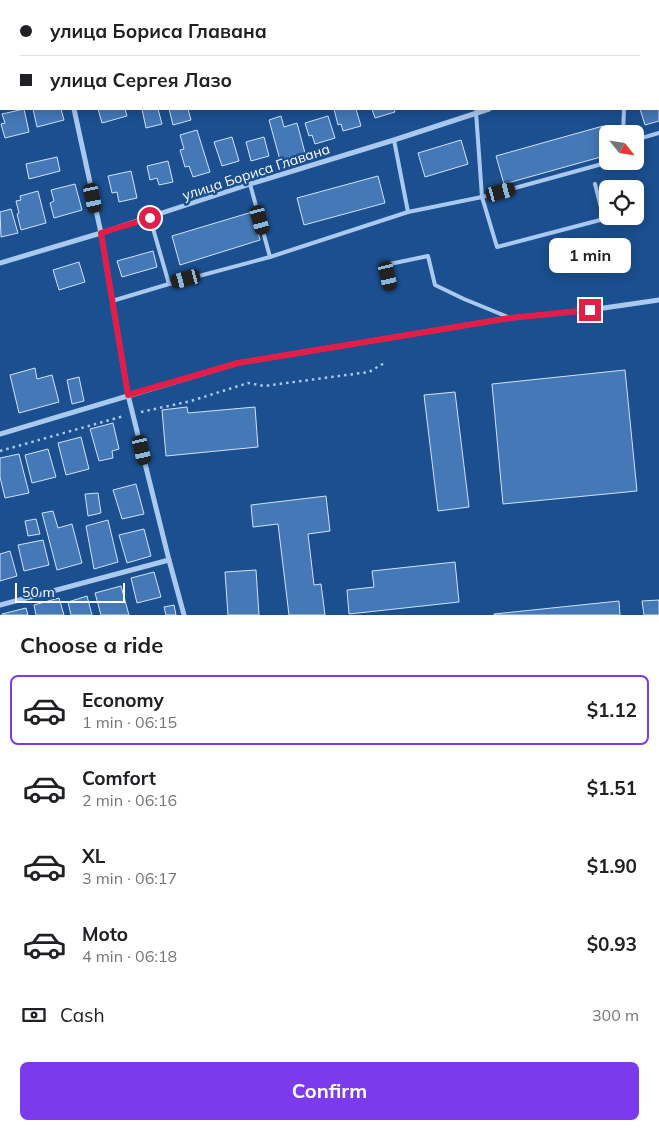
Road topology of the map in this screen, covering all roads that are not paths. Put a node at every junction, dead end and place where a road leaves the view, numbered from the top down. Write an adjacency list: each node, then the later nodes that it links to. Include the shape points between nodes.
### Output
1 (74, 110): 15 (street)
2 (485, 110): 4 (street, улица Бориса Главана)
3 (624, 110): 5 (lane)
4 (476, 112): 8 (street, улица Бориса Главана); 12 (lane)
5 (623, 125)
6 (659, 133): 7 (lane)
7 (644, 137)
8 (394, 140): 10 (street, улица Бориса Главана); 13 (lane)
9 (599, 165): 12 (lane)
10 (250, 184): 14 (street, улица Бориса Главана); 16 (lane)
11 (595, 184): 12 (lane, via 604,218 497,247)
12 (482, 198): 13 (lane)
13 (408, 212): 16 (lane)
14 (150, 218): 15 (street, улица Бориса Главана); 18 (lane)
15 (101, 233): 17 (street, улица Бориса Главана); 21 (street)
16 (270, 257): 18 (lane)
17 (0, 263)
18 (169, 284): 21 (lane)
19 (391, 288): 22 (lane, via 386,265 428,256 435,285)
20 (659, 300): 22 (street)
21 (112, 301): 23 (street)
22 (510, 318): 23 (street, via 238,363)
23 (128, 395): 24 (street); 25 (street)
24 (0, 434)
25 (169, 560): 26 (street); 27 (street)
26 (0, 605)
27 (184, 615)

